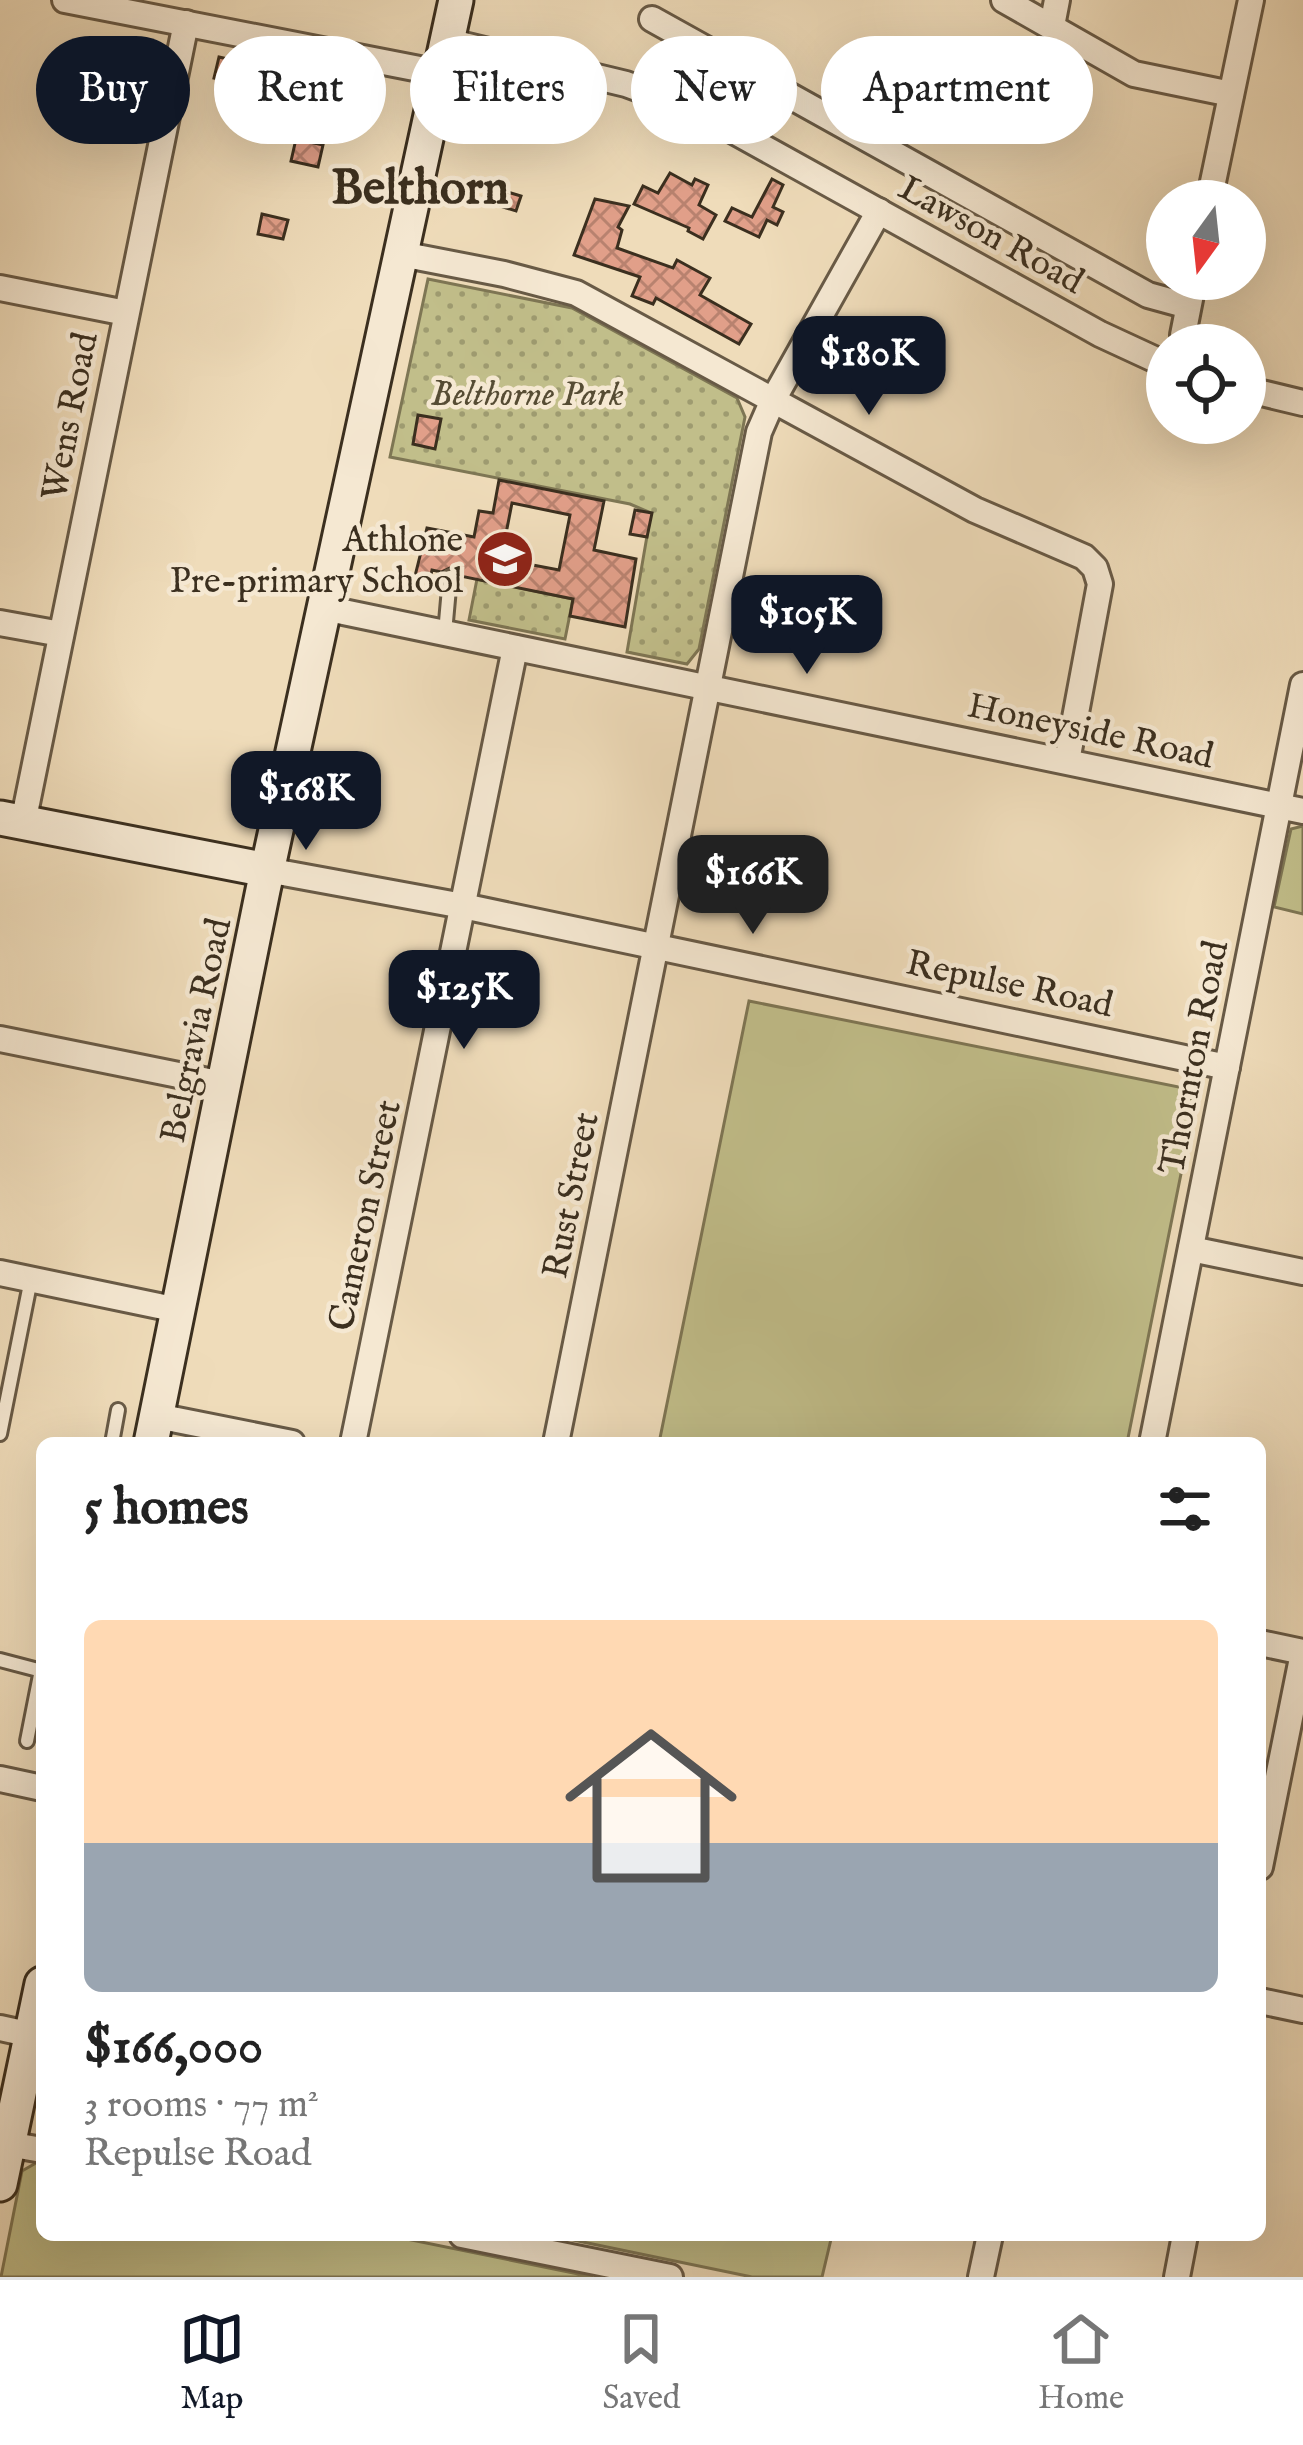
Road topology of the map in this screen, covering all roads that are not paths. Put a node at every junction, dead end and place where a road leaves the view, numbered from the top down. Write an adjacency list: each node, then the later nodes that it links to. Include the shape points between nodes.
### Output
1 (65, 0): 7 (street, Lawson Road)
2 (456, 0): 9 (street, Belgravia Road)
3 (1004, 0): 8 (street)
4 (1057, 0): 8 (street)
5 (1251, 0): 12 (street)
6 (653, 18): 19 (street, via 1148,296)
7 (186, 23): 10 (street, Lawson Road); 20 (street, Wens Road)
8 (1052, 26): 12 (street, via 1134,74)
9 (448, 36)
10 (410, 53)
11 (607, 81): 15 (street, Lawson Road, via 740,133)
12 (1231, 94): 14 (street)
13 (425, 144): 16 (street, Belgravia Road)
14 (1213, 180)
15 (879, 212): 22 (street, Lawson Road); 24 (street, Rust Street)
16 (400, 254): 24 (street, via 576,293); 27 (street, Belgravia Road)
17 (0, 288): 20 (street)
18 (1189, 300): 19 (street)
19 (1188, 306): 21 (street)
20 (126, 313): 29 (street, Wens Road)
21 (1185, 324)
22 (1146, 355)
23 (1266, 394): 25 (street)
24 (773, 400): 33 (street, Rust Street, via 753,456); 34 (street, via 1095,568 1098,602)
25 (1303, 403)
26 (450, 577): 30 (lane)
27 (324, 608): 30 (street, Honeyside Road); 37 (street, Belgravia Road)
28 (0, 622): 29 (street)
29 (61, 634): 36 (street, Wens Road)
30 (444, 634): 31 (street, Honeyside Road)
31 (514, 648): 33 (street, Honeyside Road); 38 (street, Cameron Street)
32 (1303, 686): 35 (street, Thornton Road)
33 (706, 687): 34 (street, Honeyside Road); 39 (street, Rust Street)
34 (1067, 760): 35 (street, Honeyside Road)
35 (1290, 808): 41 (street, Thornton Road)
36 (11, 820): 37 (street, Repulse Road)
37 (267, 870): 38 (street, Repulse Road); 42 (street, Belgravia Road)
38 (463, 906): 39 (street, Repulse Road); 53 (street, Cameron Street)
39 (655, 947): 41 (street, Repulse Road); 54 (street, Rust Street)
40 (0, 1039): 42 (street)
41 (1227, 1067): 43 (street, Thornton Road)
42 (223, 1084): 47 (street, Belgravia Road)
43 (1192, 1249): 44 (street); 55 (street, Thornton Road)
44 (1303, 1272)
45 (0, 1273): 46 (street)
46 (31, 1280): 47 (street); 50 (lane)
47 (178, 1310): 49 (street, Belgravia Road)
48 (118, 1410): 51 (lane)
49 (154, 1430): 52 (street)
50 (0, 1435)
51 (113, 1437)
52 (228, 1437)
53 (354, 1437)
54 (557, 1437)
55 (1153, 1437)
56 (1266, 1644): 57 (street)
57 (1303, 1652): 64 (street)
58 (0, 1660): 59 (lane)
59 (36, 1669)
60 (36, 1699): 61 (lane)
61 (27, 1741)
62 (0, 1779): 63 (street)
63 (36, 1787)
64 (1266, 1837)
65 (36, 1995): 68 (street)
66 (1266, 2003): 67 (street)
67 (1303, 2010)
68 (16, 2032): 70 (street, via 29,2081)
69 (36, 2152): 70 (street)
70 (3, 2164)
71 (492, 2241): 74 (street)
72 (989, 2241): 75 (street)
73 (1184, 2241): 76 (street)
74 (670, 2277)
75 (981, 2277)
76 (1177, 2277)

